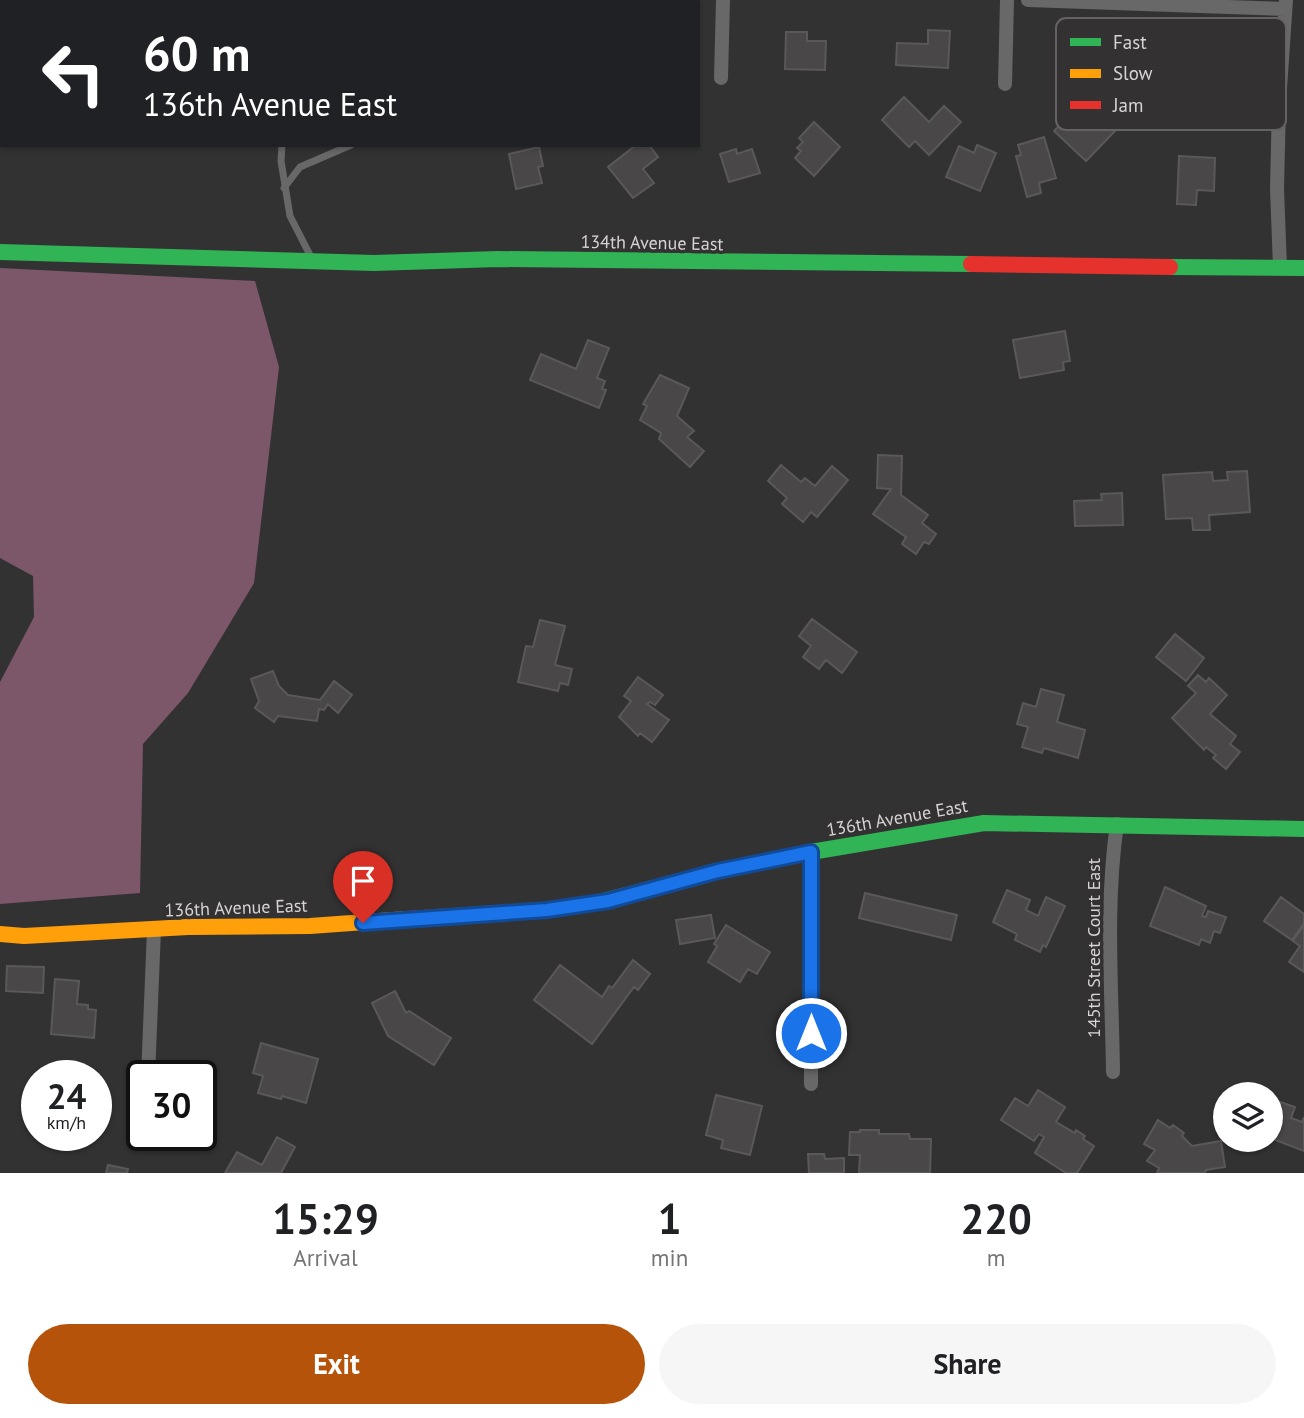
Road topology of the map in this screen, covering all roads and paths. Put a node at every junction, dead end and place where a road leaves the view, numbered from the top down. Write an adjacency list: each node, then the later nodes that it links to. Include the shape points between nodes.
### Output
1 (723, 0): 5 (street)
2 (1007, 0): 6 (street)
3 (1028, 0): 4 (street)
4 (1285, 4)
5 (721, 78)
6 (1005, 84)
7 (1279, 130): 13 (street)
8 (282, 147): 10 (lane)
9 (346, 147): 10 (lane, via 300,167)
10 (284, 188): 12 (lane, via 290,216)
11 (0, 253): 12 (street, 134th Avenue East)
12 (313, 261): 13 (street, 134th Avenue East)
13 (1280, 267): 14 (street, 134th Avenue East)
14 (1304, 268)
15 (1117, 824): 16 (street, 136th Avenue East); 17 (street, 136th Avenue East, via 984,822); 21 (street, 145th Street Court East, via 1111,911)
16 (1304, 829)
17 (811, 852): 18 (street, 136th Avenue East, via 608,901 547,910 310,926); 22 (street)
18 (154, 930): 19 (street, 136th Avenue East); 20 (street)
19 (0, 934)
20 (149, 1060)
21 (1113, 1072)
22 (811, 1084)

